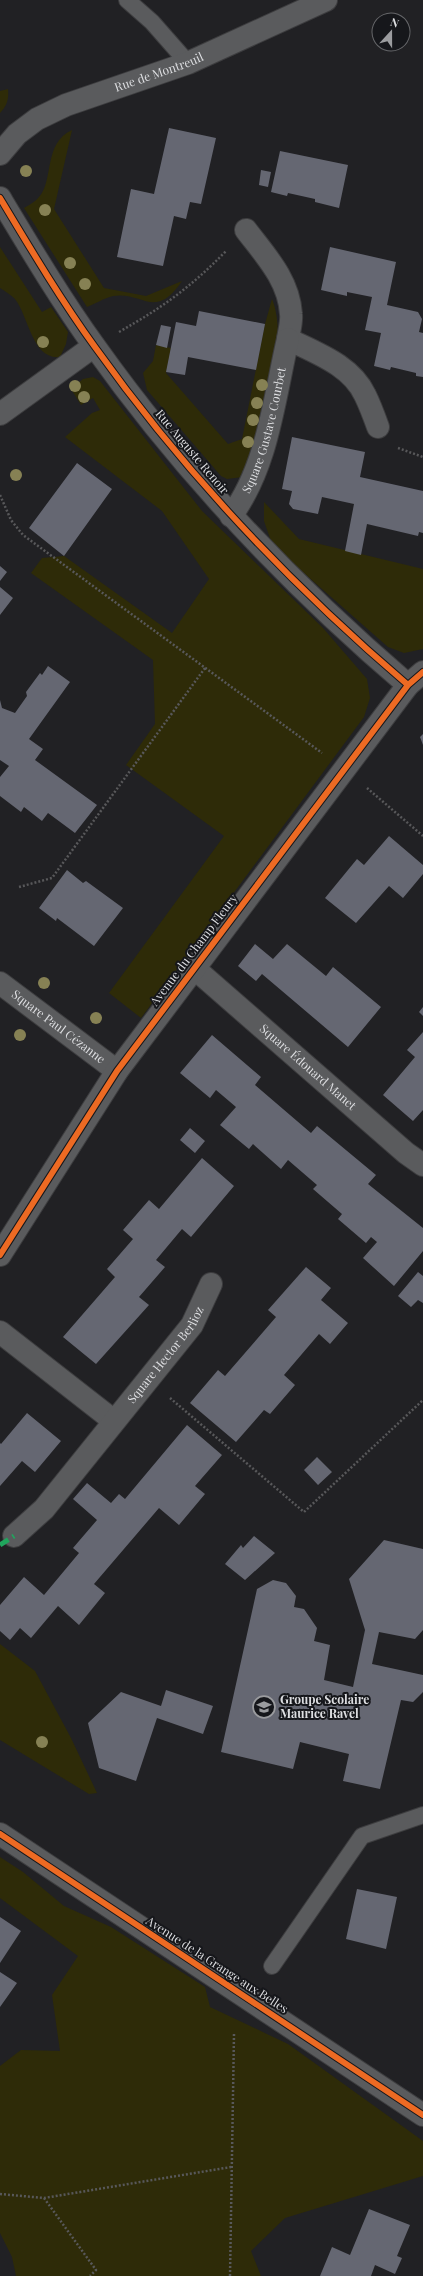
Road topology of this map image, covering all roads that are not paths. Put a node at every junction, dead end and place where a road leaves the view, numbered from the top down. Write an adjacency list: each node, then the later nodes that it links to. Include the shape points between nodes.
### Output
1 (127, 0): 3 (lane, via 152,22)
2 (326, 0): 3 (street, Rue de Montreuil)
3 (188, 63): 4 (street, Rue de Montreuil, via 66,105 37,119 17,134)
4 (0, 154)
5 (0, 198): 8 (street, Rue Auguste Renoir)
6 (246, 230): 7 (street, Square Gustave Courbet, via 278,272 292,315)
7 (288, 339): 10 (street, via 339,365 353,378 365,394); 11 (street, Square Gustave Courbet, via 260,461 249,489)
8 (94, 346): 9 (street); 11 (street, Rue Auguste Renoir, via 142,410)
9 (0, 414)
10 (378, 427)
11 (231, 516): 12 (street, Rue Auguste Renoir, via 370,652)
12 (416, 678): 13 (street, Avenue du Champ Fleury)
13 (194, 968): 15 (street, Avenue du Champ Fleury); 16 (street, Square Édouard Manet)
14 (0, 983): 15 (street, Square Paul Cézanne)
15 (117, 1071): 17 (street, Avenue du Champ Fleury)
16 (423, 1165)
17 (0, 1255)
18 (211, 1284): 20 (street, Square Hector Berlioz, via 192,1325)
19 (0, 1332): 20 (street)
20 (114, 1421): 21 (street, Square Hector Berlioz, via 44,1509)
21 (14, 1536)
22 (423, 1814): 24 (lane, via 362,1836)
23 (0, 1834): 25 (street, Avenue de la Grange aux Belles)
24 (272, 1966)
25 (423, 2115)

